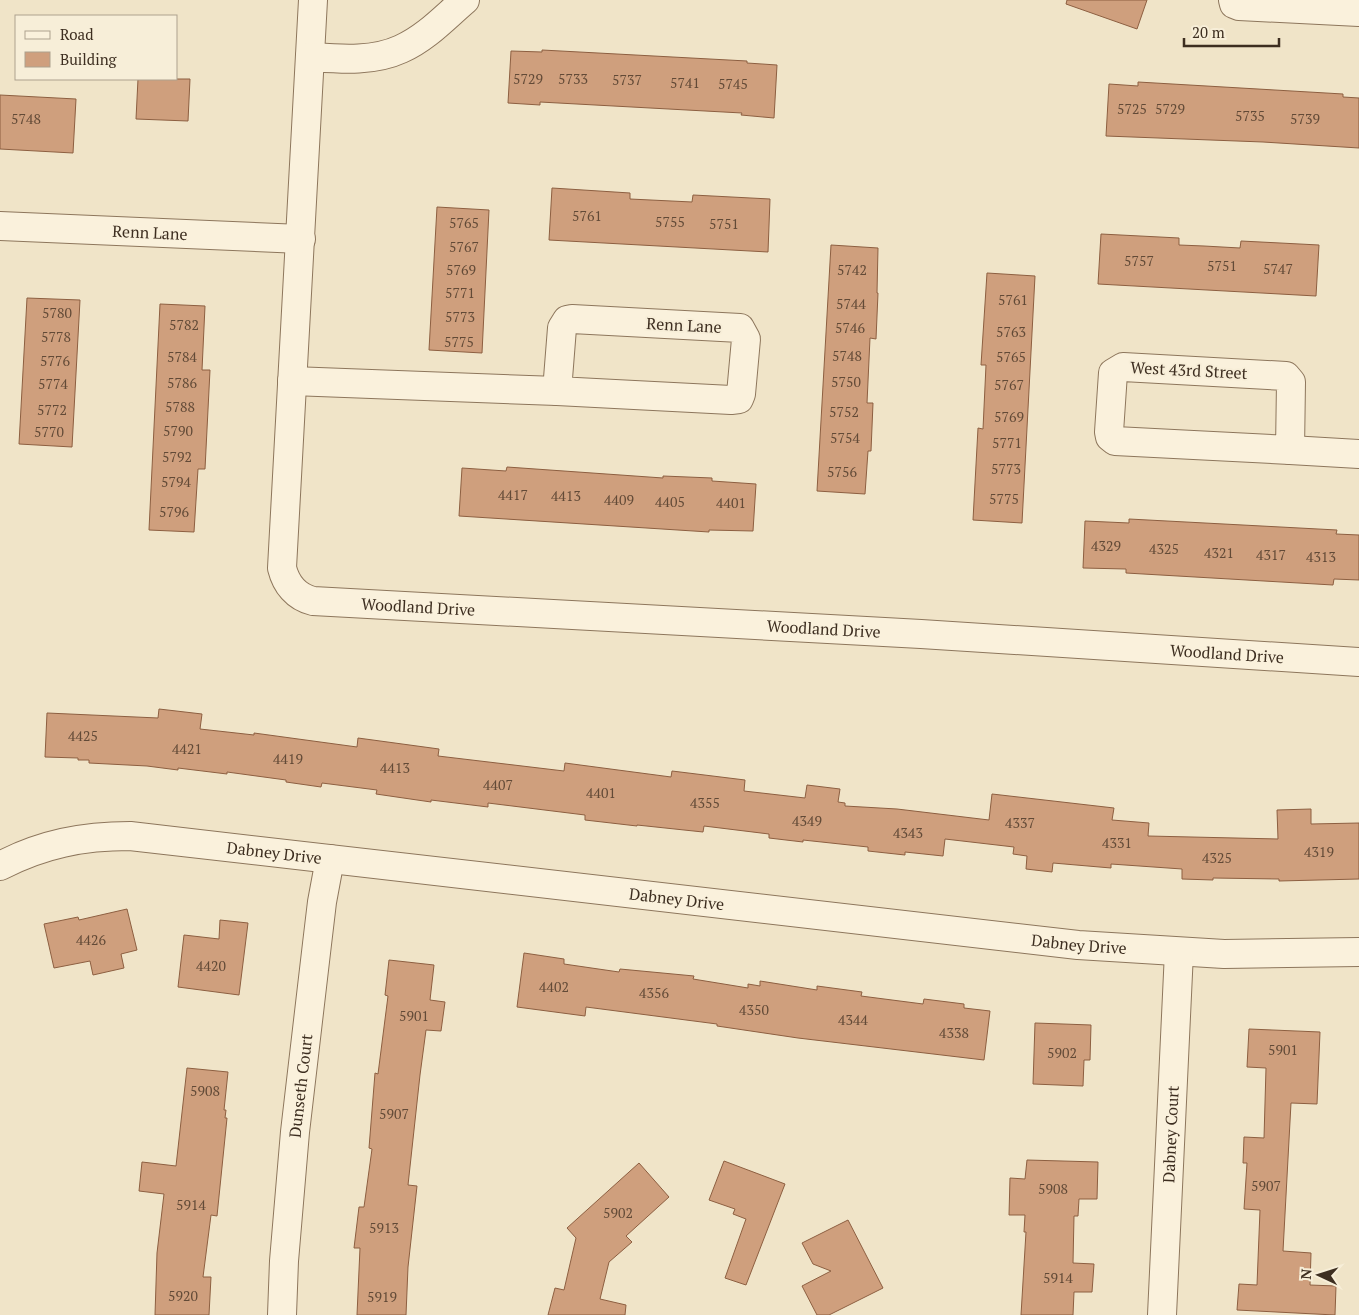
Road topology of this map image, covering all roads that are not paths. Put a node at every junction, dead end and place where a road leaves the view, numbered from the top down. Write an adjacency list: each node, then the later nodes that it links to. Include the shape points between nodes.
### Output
1 (313, 0): 5 (street)
2 (465, 0): 5 (street, via 401,50 365,58)
3 (1233, 0): 4 (street, via 1239,6)
4 (1359, 12)
5 (310, 57): 7 (street)
6 (0, 226): 7 (street, Renn Lane)
7 (301, 239): 8 (street)
8 (292, 381): 9 (street, Renn Lane); 12 (street, Woodland Drive, via 282,568 296,594 313,601)
9 (557, 391): 9 (street, Renn Lane, via 732,400 741,394 746,338 740,328 567,320 562,328)
10 (1290, 450): 10 (street, West 43rd Street, via 1291,382 1286,376 1123,367 1113,373 1109,432 1115,441); 11 (street, West 43rd Street)
11 (1359, 454)
12 (1359, 662)
13 (330, 858): 14 (street, Dabney Drive, via 147,837 102,836 44,847); 15 (street, Dabney Drive, via 1078,945); 17 (street, Dunseth Court, via 316,944 294,1132)
14 (0, 866)
15 (1179, 952): 16 (street, Dabney Drive); 18 (street, Dabney Court)
16 (1359, 952)
17 (282, 1315)
18 (1162, 1315)

